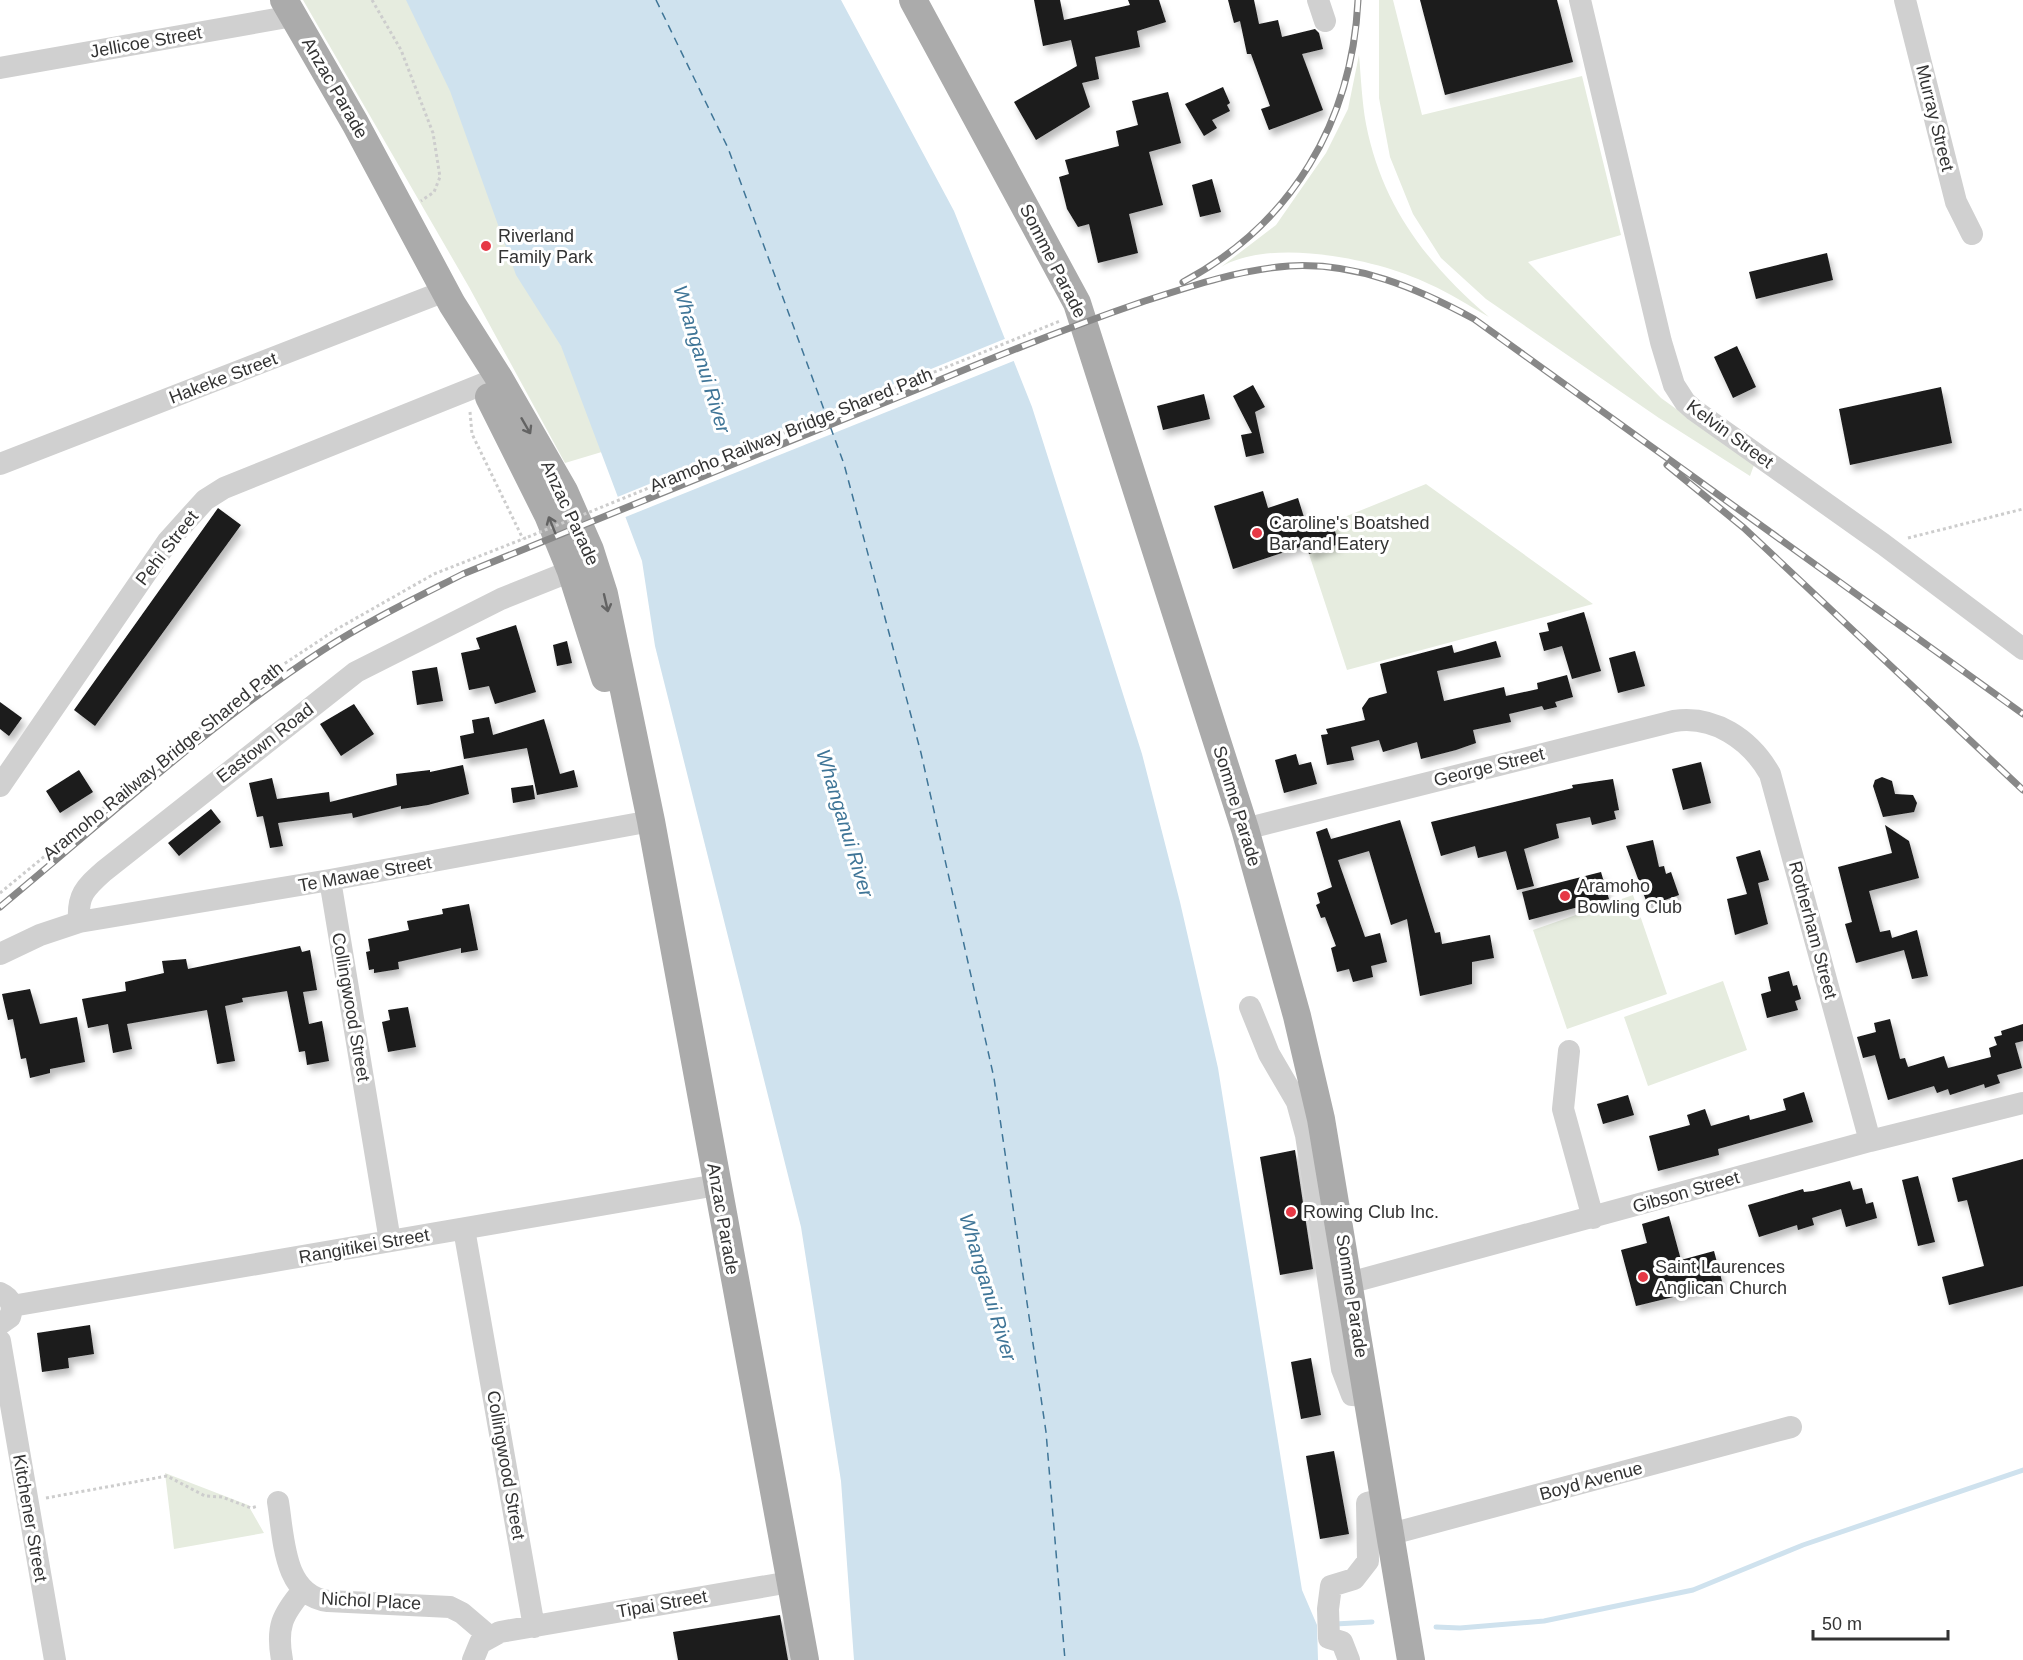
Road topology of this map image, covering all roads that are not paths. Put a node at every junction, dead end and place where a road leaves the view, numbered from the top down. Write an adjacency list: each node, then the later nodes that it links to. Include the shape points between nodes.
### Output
1 (913, 0): 16 (main road, Somme Parade, via 1077,303)
2 (1580, 0): 11 (street, Kelvin Street, via 1661,342 1674,385 1685,402)
3 (1905, 0): 6 (street, Murray Street, via 1956,202)
4 (288, 8): 5 (street, Jellicoe Street); 7 (main road, Anzac Parade)
5 (0, 68)
6 (1972, 234)
7 (449, 298): 8 (main road, Anzac Parade); 9 (street, Hakeke Street); 13 (main road, Anzac Parade, one-way to 13, via 564,491 590,550 609,617)
8 (483, 384): 10 (main road, Anzac Parade, one-way to 8, via 548,515); 14 (street, Pehi Street, via 224,488 204,501 168,541)
9 (0, 464)
10 (571, 571): 13 (main road, Anzac Parade); 18 (street, Eastown Road, via 501,599 356,672 104,871 79,902)
11 (2023, 649)
12 (1731, 734): 16 (street, George Street, via 1703,720 1674,721); 23 (street, Rotherham Street, via 1763,762 1775,787)
13 (640, 779): 15 (main road, Anzac Parade)
14 (0, 786)
15 (651, 821): 17 (street, Te Mawae Street); 24 (main road, Anzac Parade)
16 (1245, 829): 28 (main road, Somme Parade, via 1321,1119)
17 (330, 880): 18 (street, Te Mawae Street); 27 (street, Collingwood Street)
18 (79, 922): 19 (street)
19 (0, 954)
20 (1250, 1007): 31 (street, via 1301,1116 1342,1369 1352,1395)
21 (1569, 1051): 25 (street, via 1563,1109)
22 (2023, 1102): 23 (street, Gibson Street)
23 (1870, 1141): 25 (street, Gibson Street)
24 (717, 1185): 26 (street, Rangitikei Street); 36 (main road, Anzac Parade)
25 (1593, 1218): 28 (street, Gibson Street)
26 (464, 1229): 27 (street, Rangitikei Street); 38 (street, Collingwood Street)
27 (390, 1241): 29 (street, Rangitikei Street)
28 (1349, 1283): 31 (main road, Somme Parade)
29 (3, 1300)
30 (0, 1341): 40 (street, Kitchener Street)
31 (1368, 1396): 33 (main road, Somme Parade)
32 (1791, 1427): 35 (street, Boyd Avenue)
33 (1384, 1499): 35 (main road, Somme Parade); 44 (street, via 1367,1503 1368,1561 1354,1579 1331,1586 1329,1638 1342,1642)
34 (278, 1502): 37 (street, Nichol Place, via 289,1566)
35 (1391, 1534): 45 (main road, Somme Parade)
36 (790, 1582): 38 (street, Tipai Street); 43 (main road, Anzac Parade)
37 (303, 1590): 39 (street, Nichol Place, via 315,1599 328,1601 450,1607); 41 (street, via 281,1622)
38 (534, 1627): 39 (street)
39 (489, 1636): 42 (street, via 477,1647)
40 (55, 1660)
41 (282, 1660)
42 (473, 1660)
43 (805, 1660)
44 (1348, 1660)
45 (1411, 1660)

